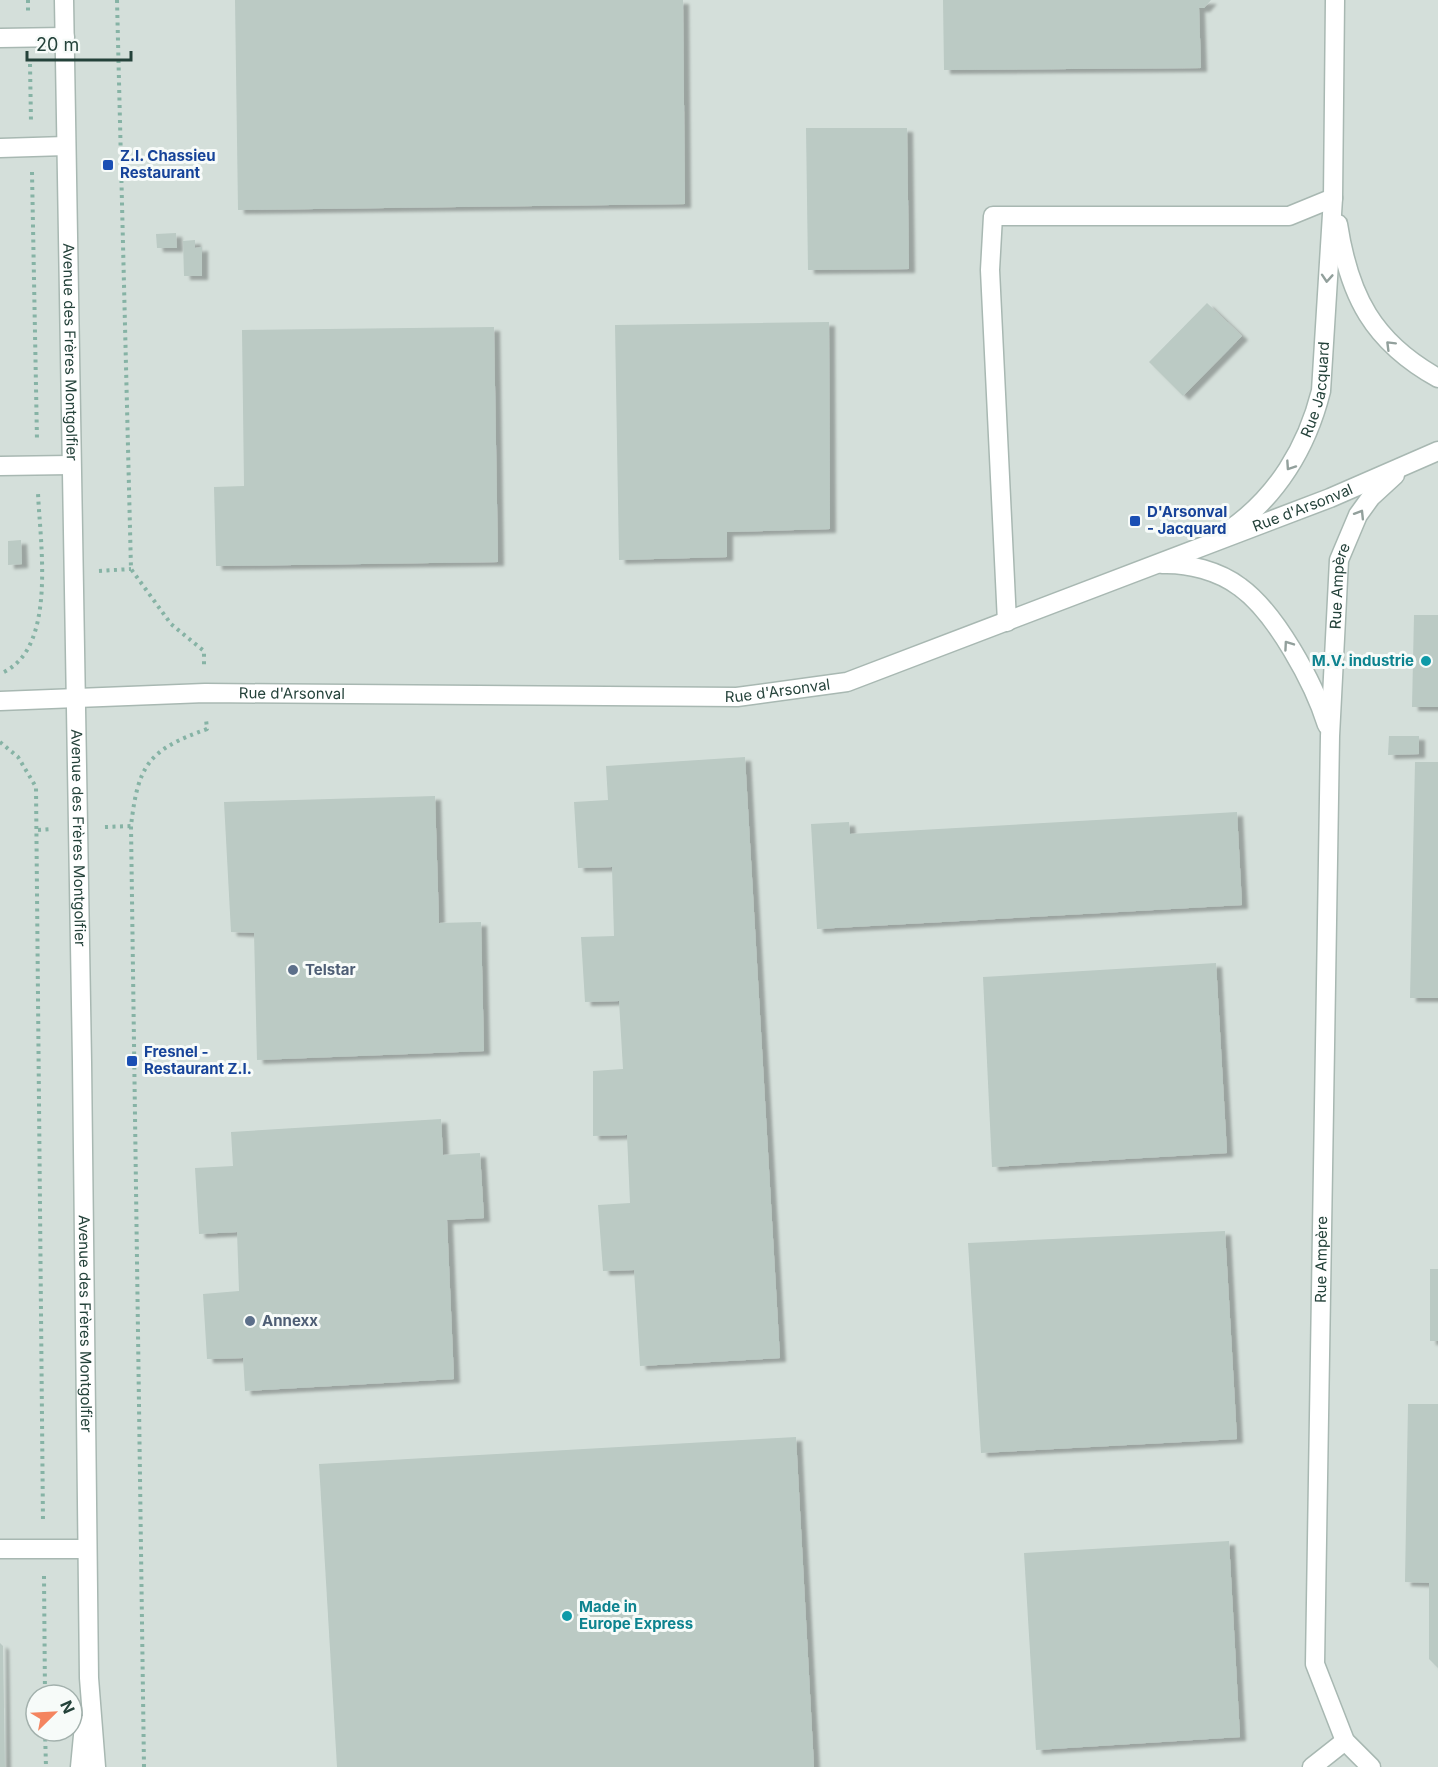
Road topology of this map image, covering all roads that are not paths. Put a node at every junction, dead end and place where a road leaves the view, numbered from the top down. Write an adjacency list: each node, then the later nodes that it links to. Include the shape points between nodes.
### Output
1 (64, 0): 3 (street, Avenue des Frères Montgolfier)
2 (1335, 0): 7 (street, Rue Jacquard)
3 (65, 37): 4 (street); 5 (street, Avenue des Frères Montgolfier)
4 (0, 38)
5 (66, 146): 6 (street); 11 (street, Avenue des Frères Montgolfier)
6 (0, 148)
7 (1334, 198): 8 (street, Rue Jacquard, one-way to 7, via 1399,354 1374,327 1347,264); 13 (street, Rue Jacquard, one-way to 13, via 1321,391 1314,419 1297,455 1270,495); 15 (street, via 1289,216 993,216 990,270)
8 (1438, 378)
9 (1438, 451): 10 (street, Rue d'Arsonval)
10 (1413, 462): 13 (street, Rue d'Arsonval); 18 (street, Rue Ampère, one-way to 10, via 1339,560 1371,497)
11 (71, 465): 12 (street); 16 (street, Avenue des Frères Montgolfier)
12 (4, 467)
13 (1212, 542): 14 (street, Rue d'Arsonval)
14 (1156, 565): 15 (street, Rue d'Arsonval); 18 (street, Rue Ampère, one-way to 14, via 1301,665 1255,599 1239,586 1200,569)
15 (1007, 622): 16 (street, Rue d'Arsonval, via 847,682 737,698 205,693)
16 (74, 697): 17 (street, Rue d'Arsonval); 20 (street, Avenue des Frères Montgolfier)
17 (0, 701)
18 (1330, 736): 22 (street, Rue Ampère, via 1315,1664)
19 (0, 1549): 20 (street)
20 (87, 1549): 21 (street, Avenue des Frères Montgolfier)
21 (89, 1678): 23 (street, Avenue des Frères Montgolfier); 24 (street, Avenue des Frères Montgolfier)
22 (1345, 1741): 25 (street); 26 (street, Rue Ampère)
23 (80, 1767)
24 (96, 1767)
25 (1312, 1767)
26 (1371, 1767)

